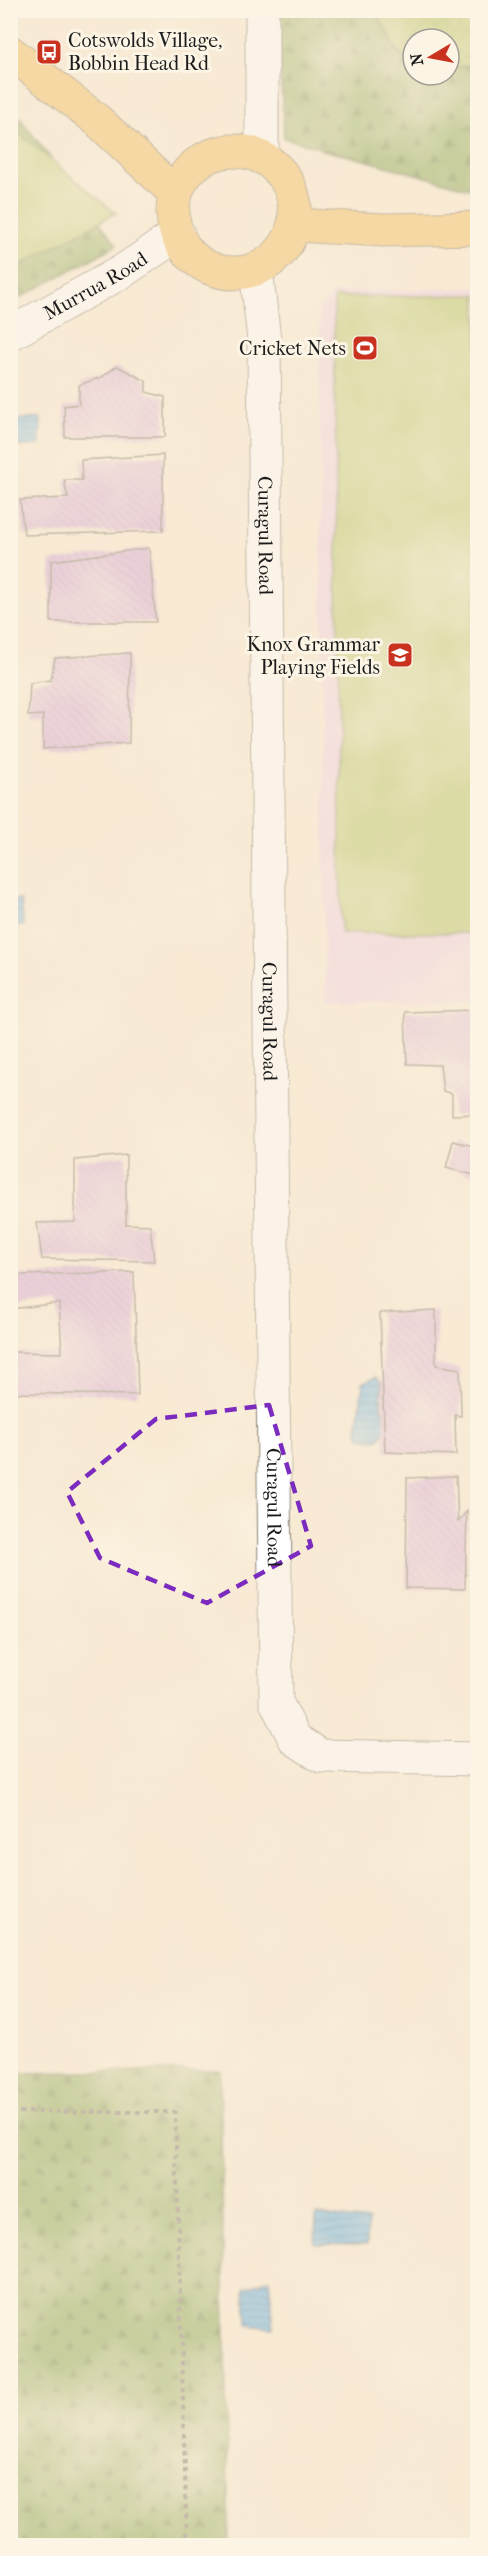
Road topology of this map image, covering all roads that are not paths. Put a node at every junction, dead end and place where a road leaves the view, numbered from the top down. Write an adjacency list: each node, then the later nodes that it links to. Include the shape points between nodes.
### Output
1 (262, 10): 3 (street)
2 (10, 52): 4 (main road, via 96,119)
3 (262, 157): 4 (main road, via 242,151 220,152 185,175); 5 (main road, via 278,169 289,185 295,204)
4 (176, 194): 7 (main road, via 173,215)
5 (294, 225): 6 (main road, via 384,230); 8 (main road, via 273,259)
6 (477, 228)
7 (178, 234): 8 (main road, via 187,251 211,268 241,273); 9 (street, Murrua Road, via 123,271)
8 (256, 269): 10 (street, Curagul Road, via 264,340 276,1702 295,1739 321,1756)
9 (10, 334)
10 (477, 1759)

